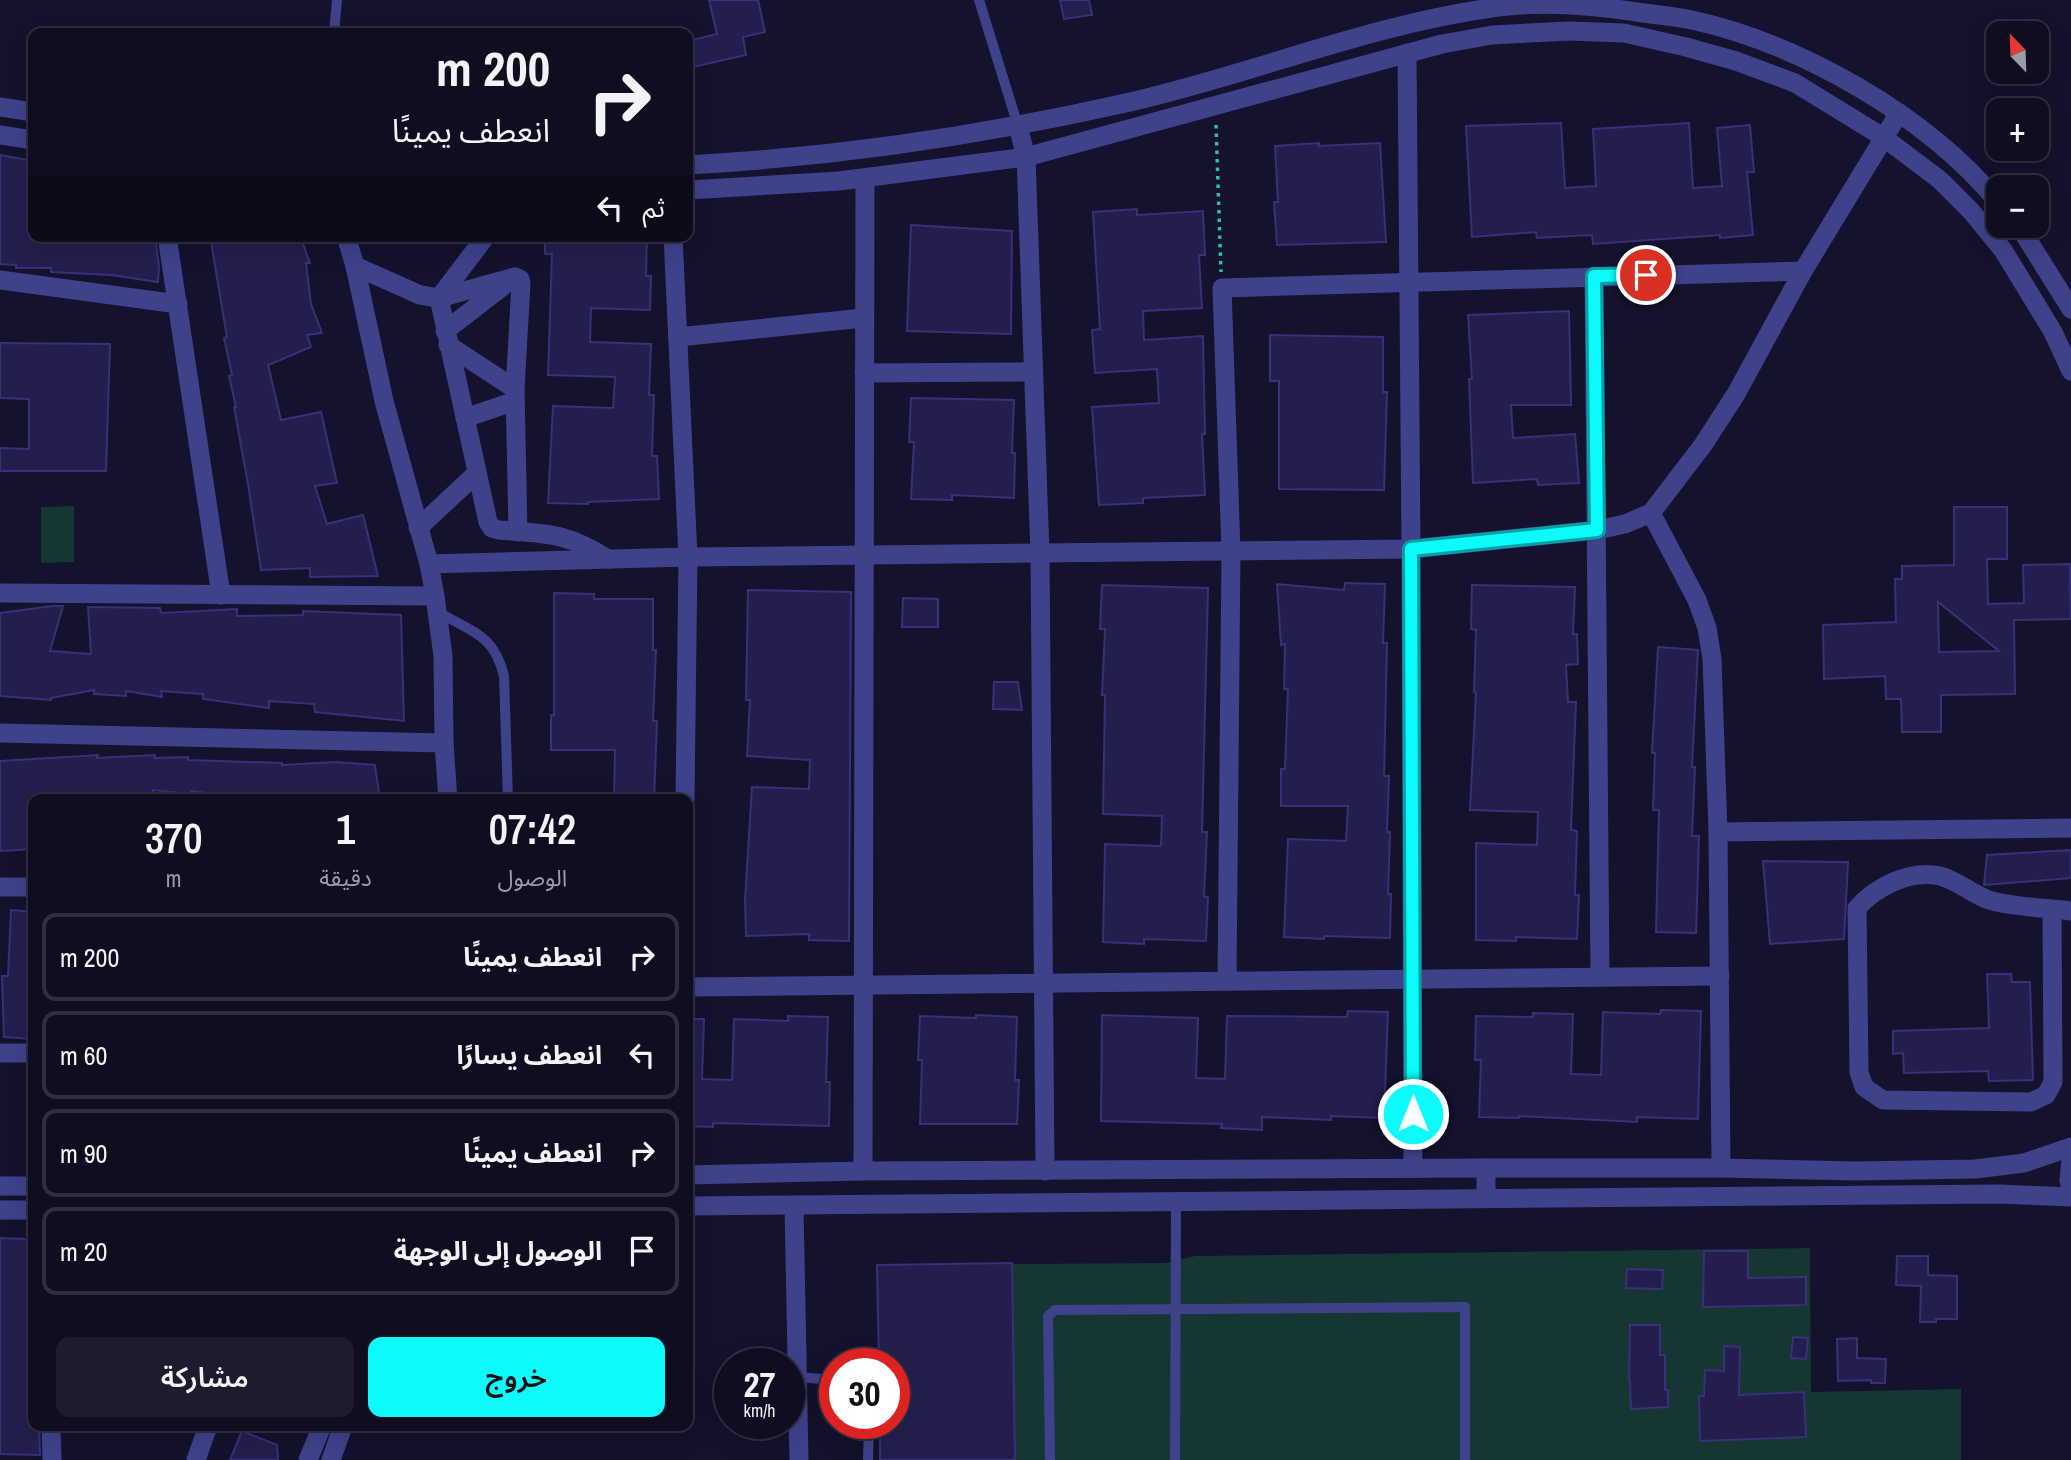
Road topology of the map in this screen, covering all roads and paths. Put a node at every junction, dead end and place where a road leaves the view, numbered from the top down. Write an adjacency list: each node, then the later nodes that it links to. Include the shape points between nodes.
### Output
1 (337, 0): 3 (lane)
2 (979, 0): 9 (lane)
3 (334, 28)
4 (1407, 53): 5 (street); 11 (street, via 1492,35 1624,33 1736,61 1795,83); 28 (street)
5 (1215, 106): 13 (street); 29 (path)
6 (0, 107): 7 (street)
7 (28, 110)
8 (1899, 113): 9 (street, via 1807,58 1755,38 1692,20 1600,6 1549,4 1499,7 1418,23 1125,104); 11 (street); 16 (street, via 1959,160)
9 (1018, 126): 13 (street); 14 (street, via 887,148)
10 (0, 135): 12 (street)
11 (1883, 137): 24 (street); 36 (street, via 1940,180 2003,250)
12 (28, 139)
13 (1026, 157): 15 (street); 37 (street)
14 (693, 165)
15 (865, 178): 17 (street); 33 (street)
16 (1986, 189)
17 (693, 190)
18 (2027, 238): 32 (street)
19 (168, 242): 31 (street)
20 (348, 242): 23 (street)
21 (481, 242): 30 (street)
22 (673, 242): 34 (street)
23 (355, 266): 30 (street, via 420,295); 43 (street)
24 (1803, 271): 25 (street); 42 (street, via 1736,394)
25 (1594, 276): 28 (street); 44 (street)
26 (515, 277): 30 (street); 35 (street); 39 (street, via 521,284)
27 (0, 281): 31 (street)
28 (1409, 283): 29 (street); 46 (street)
29 (1222, 288): 47 (street)
30 (439, 298): 35 (street)
31 (178, 304): 54 (street)
32 (2071, 309)
33 (864, 318): 34 (street); 38 (street)
34 (678, 337): 50 (street)
35 (446, 338): 39 (street); 40 (street)
36 (2071, 371)
37 (1033, 372): 38 (street); 48 (street)
38 (864, 373): 49 (street)
39 (515, 395): 40 (street); 45 (street)
40 (464, 418): 41 (street)
41 (477, 473): 43 (street); 45 (street, via 492,528)
42 (1651, 513): 44 (street); 62 (street, via 1707,628)
43 (418, 528): 52 (street)
44 (1597, 530): 46 (street); 67 (street)
45 (518, 532): 51 (street, via 558,534)
46 (1411, 549): 47 (street); 68 (street)
47 (1231, 551): 48 (street); 69 (street)
48 (1040, 554): 49 (street); 70 (street)
49 (863, 556): 50 (street); 71 (street)
50 (688, 557): 51 (street); 60 (street)
51 (608, 559): 52 (street)
52 (429, 564): 55 (street)
53 (0, 593): 54 (street)
54 (221, 595): 55 (street)
55 (436, 604): 57 (street, via 443,656); 59 (lane, via 488,640 500,659)
56 (0, 733): 57 (street)
57 (444, 743): 58 (street)
58 (448, 794)
59 (508, 794)
60 (685, 794)
61 (2071, 828): 62 (street)
62 (1718, 832): 66 (street)
63 (0, 887): 64 (street)
64 (28, 887)
65 (2062, 910): 65 (street, via 1989,900 1940,876 1915,875 1869,895 1857,908 1859,1072 1864,1087 1884,1100 2031,1102 2046,1095 2053,1082)
66 (1720, 976): 67 (street); 79 (street)
67 (1600, 977): 68 (street)
68 (1412, 979): 69 (street); 77 (street)
69 (1227, 981): 70 (street)
70 (1045, 983): 71 (street); 81 (street)
71 (865, 985): 72 (street); 80 (street)
72 (693, 987)
73 (28, 1052): 74 (street)
74 (0, 1053)
75 (2071, 1147): 79 (street, via 2024,1163 1975,1169)
76 (2071, 1159): 85 (street)
77 (1413, 1168): 78 (street); 81 (street)
78 (1486, 1168): 79 (street); 87 (street)
79 (1721, 1168)
80 (863, 1171): 81 (street); 82 (street)
81 (1045, 1171)
82 (693, 1175)
83 (0, 1186): 84 (street)
84 (28, 1186)
85 (2071, 1192)
86 (2071, 1197): 87 (street)
87 (1486, 1198): 88 (street)
88 (1176, 1200): 90 (street); 93 (lane)
89 (693, 1206): 90 (street)
90 (794, 1206): 94 (street)
91 (28, 1209): 92 (street)
92 (0, 1210)
93 (1176, 1308): 107 (lane, via 1055,1310 1048,1316); 108 (lane); 109 (lane, via 1465,1307)
94 (797, 1348)
95 (51, 1431): 101 (street)
96 (206, 1431): 102 (street)
97 (319, 1431): 103 (street)
98 (341, 1431): 104 (street)
99 (799, 1439): 105 (street)
100 (869, 1439): 106 (lane)
101 (51, 1460)
102 (196, 1460)
103 (308, 1460)
104 (331, 1460)
105 (799, 1460)
106 (868, 1460)
107 (1050, 1460)
108 (1175, 1460)
109 (1465, 1460)

